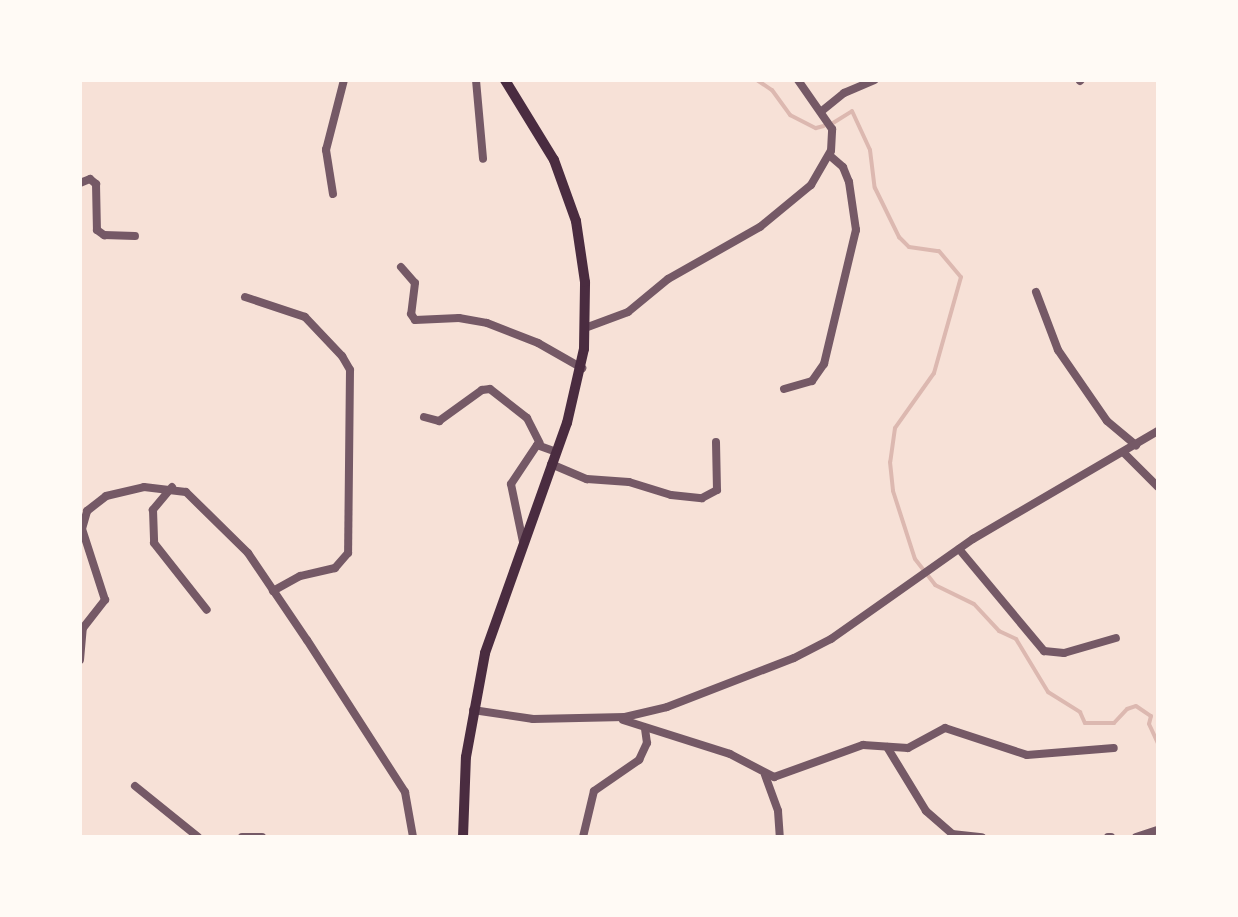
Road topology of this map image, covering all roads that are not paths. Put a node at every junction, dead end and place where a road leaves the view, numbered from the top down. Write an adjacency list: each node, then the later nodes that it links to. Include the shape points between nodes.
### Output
1 (344, 80): 10 (street, via 326,150)
2 (476, 80): 8 (street)
3 (505, 80): 15 (main road, via 554,160 576,221)
4 (798, 80): 6 (street)
5 (874, 80): 6 (street)
6 (823, 110): 7 (street, via 832,129)
7 (829, 154): 15 (street, via 810,184 769,221 668,279 620,316); 17 (street, via 849,182 856,230 824,364 812,381)
8 (483, 159)
9 (80, 183): 11 (street, via 96,184 96,230)
10 (333, 194)
11 (135, 236)
12 (401, 267): 16 (street, via 415,283 415,320 487,324)
13 (1036, 292): 22 (street, via 1047,330 1069,366 1107,421)
14 (245, 296): 30 (street, via 305,317 350,370 348,553 335,568)
15 (586, 328): 16 (main road)
16 (582, 368): 23 (main road)
17 (784, 389)
18 (424, 417): 21 (street, via 439,422 490,389 528,418)
19 (1158, 431): 22 (street)
20 (716, 442): 25 (street, via 717,490 702,498 587,479)
21 (540, 443): 23 (street); 28 (street, via 510,490)
22 (1136, 445): 24 (street)
23 (556, 452): 25 (main road)
24 (1124, 452): 27 (street); 29 (street)
25 (552, 464): 28 (main road)
26 (172, 487): 30 (street, via 194,497 241,544); 31 (street, via 153,510 154,543); 33 (street, via 106,496 87,511 82,529 105,600 82,631)
27 (1158, 487)
28 (524, 542): 34 (main road)
29 (959, 549): 32 (street, via 1044,651 1064,653); 35 (street, via 812,650 667,708)
30 (274, 591): 45 (street, via 406,792)
31 (207, 610)
32 (1116, 638)
33 (80, 660)
34 (473, 710): 35 (street); 46 (main road)
35 (616, 718): 36 (street)
36 (646, 728): 39 (street, via 730,754); 47 (street, via 639,760 594,791)
37 (887, 746): 38 (street, via 908,748 952,728 1027,756); 39 (street, via 863,746 789,775); 49 (street, via 926,812 952,834)
38 (1114, 748)
39 (765, 776): 48 (street)
40 (135, 786): 42 (street)
41 (1158, 830): 50 (street)
42 (198, 837)
43 (242, 837): 44 (street)
44 (262, 837)
45 (414, 837)
46 (463, 837)
47 (584, 837)
48 (780, 837)
49 (982, 837)
50 (1136, 837)

